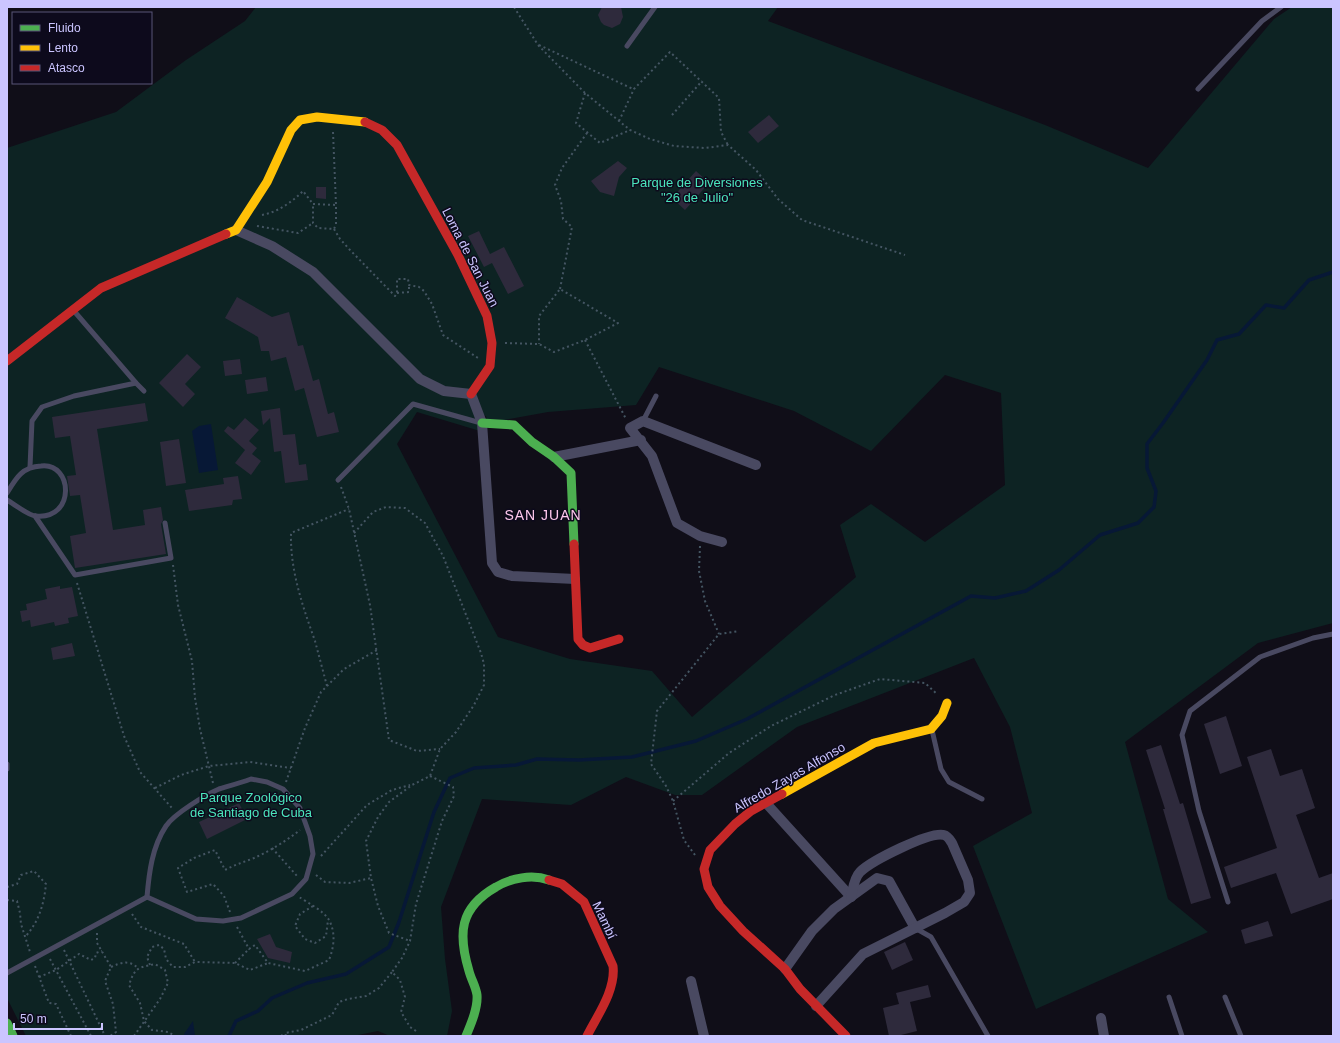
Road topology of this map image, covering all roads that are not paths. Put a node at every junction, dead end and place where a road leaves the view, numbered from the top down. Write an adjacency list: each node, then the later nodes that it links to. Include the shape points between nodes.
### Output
1 (655, 7): 3 (lane)
2 (1281, 7): 4 (lane, via 1262,21)
3 (627, 46)
4 (1198, 89)
5 (236, 230): 6 (street, via 101,288); 10 (street, via 272,246 313,272 420,379 444,391); 10 (street, Loma de San Juan, via 267,182 291,130 300,120 317,117 365,122 382,130 397,145 458,255 487,316 492,343 490,366)
6 (73, 310): 7 (street); 8 (lane)
7 (7, 361)
8 (136, 383): 9 (lane); 17 (lane, via 74,396 42,407 32,421)
9 (144, 391)
10 (471, 394): 13 (street)
11 (656, 396): 12 (lane)
12 (643, 421): 14 (street, via 630,428); 16 (street)
13 (482, 423): 15 (street, via 514,425 532,442); 18 (lane, via 413,404); 24 (street, via 492,563 498,572 512,576)
14 (641, 440): 15 (street); 23 (street, via 652,456 677,523 700,536)
15 (554, 457): 24 (street, via 571,473)
16 (756, 465)
17 (30, 467): 19 (lane, via 21,473); 21 (lane, via 55,467 66,488 59,510)
18 (338, 480)
19 (7, 493)
20 (7, 500): 21 (lane)
21 (36, 516): 22 (lane, via 75,575 171,558)
22 (166, 523)
23 (722, 542)
24 (575, 579): 26 (street, via 578,639 590,648)
25 (1333, 634): 35 (lane, via 1313,638 1260,657 1190,711 1182,735 1199,811)
26 (619, 639)
27 (947, 703): 28 (street, via 942,716)
28 (931, 729): 31 (lane, via 941,770 950,782); 32 (street, Alfredo Zayas Alfonso, via 874,743)
29 (7, 764): 30 (lane)
30 (7, 769)
31 (982, 799)
32 (766, 803): 34 (street); 37 (street, Alfredo Zayas Alfonso, via 723,835 710,850 704,869 708,887 720,906)
33 (146, 897): 33 (lane, via 156,847 166,826 182,810 222,788 251,779 283,789 300,808 310,836 313,854 306,879 292,894 241,918 223,921 196,919); 38 (lane)
34 (851, 897): 36 (street, via 877,878 889,881); 36 (street, via 857,876 868,865 913,843 932,836 945,835 952,843 967,877 970,892 964,902); 37 (street, via 834,909 812,931)
35 (1228, 902)
36 (914, 928): 42 (street, via 863,954); 50 (lane, via 931,937)
37 (785, 969): 42 (street)
38 (7, 973)
39 (691, 981): 49 (street)
40 (1169, 997): 52 (lane)
41 (1225, 997): 53 (lane)
42 (816, 1006): 45 (street)
43 (1101, 1018): 51 (street)
44 (7, 1023): 46 (street)
45 (842, 1035)
46 (13, 1036)
47 (466, 1036): 48 (street, Mambí, via 472,1022 477,996 463,952 462,934 466,918 484,894 500,884 516,878 536,877 554,880 570,889 584,902 613,968 612,985)
48 (588, 1036)
49 (704, 1036)
50 (988, 1036)
51 (1104, 1036)
52 (1182, 1036)
53 (1241, 1036)

